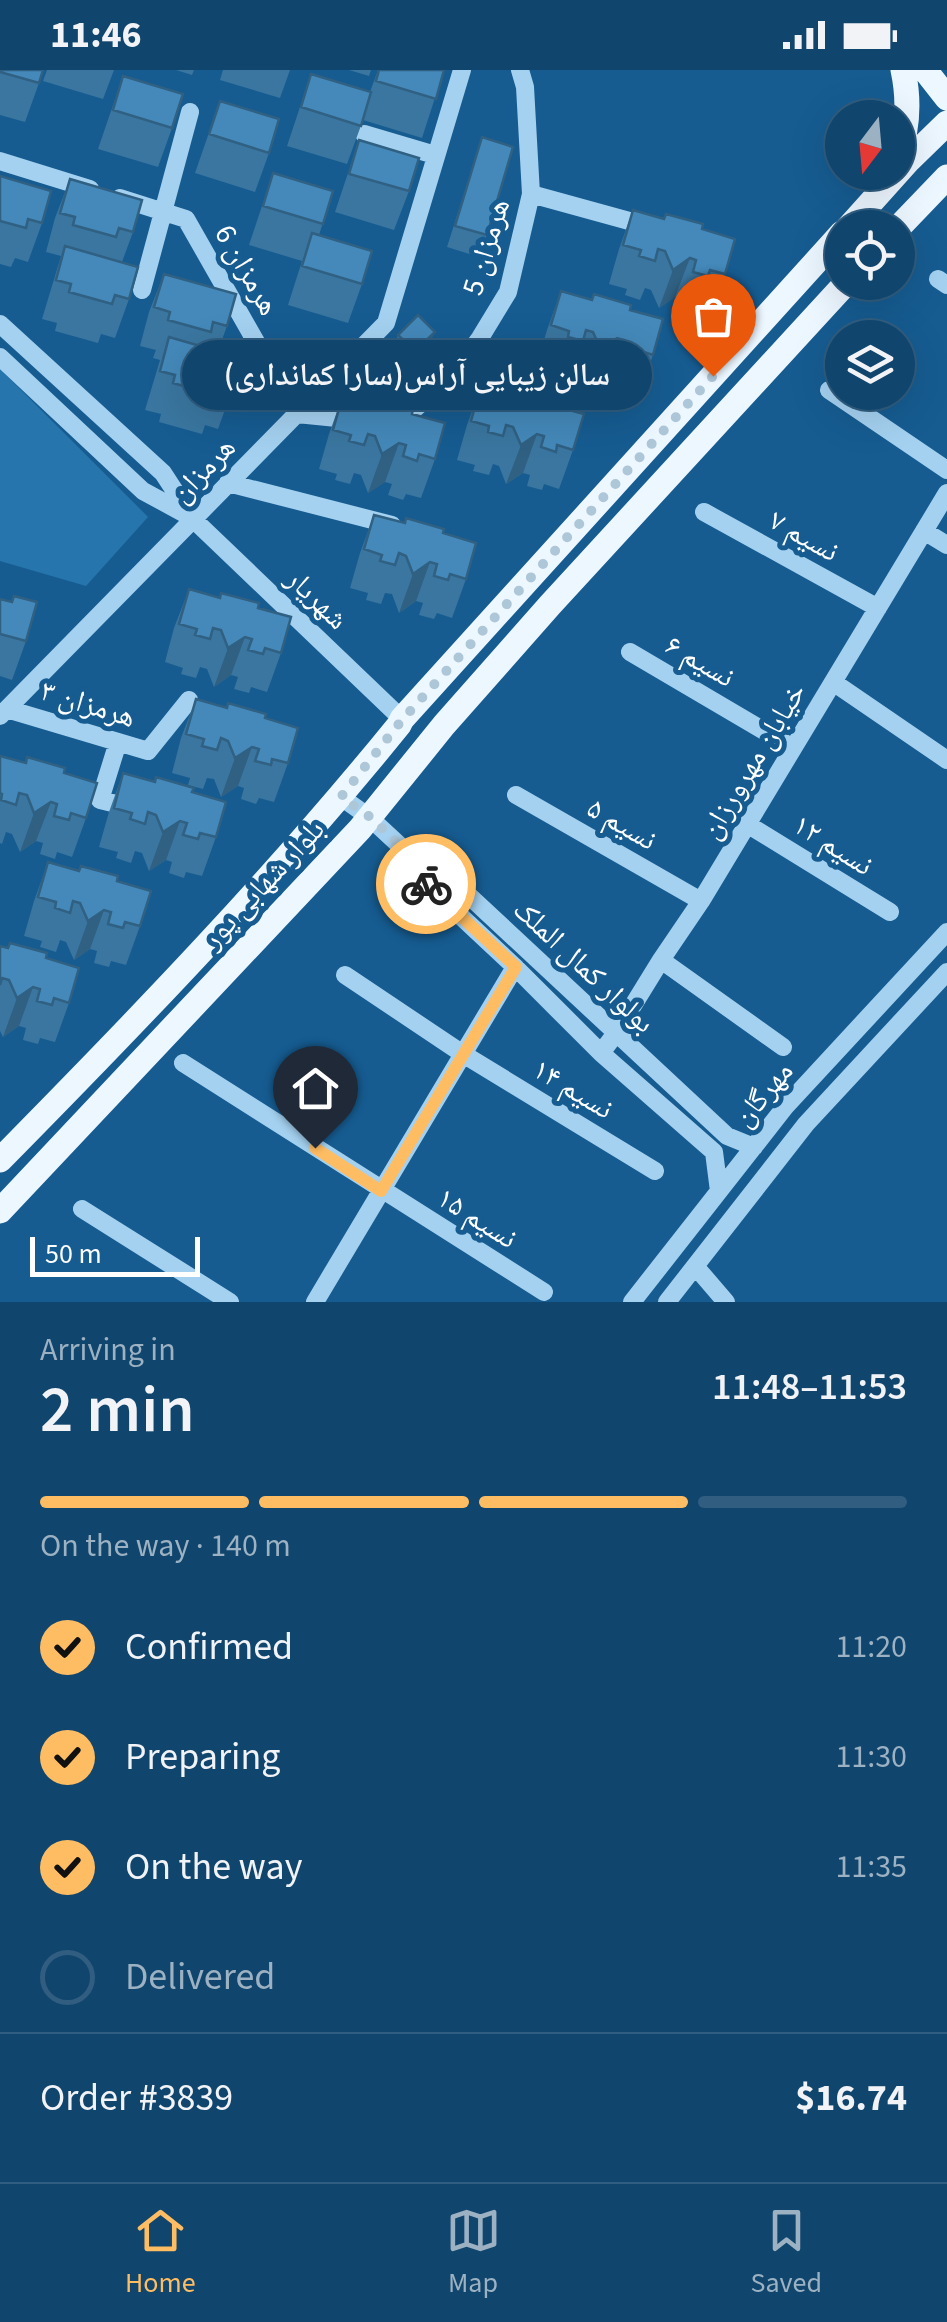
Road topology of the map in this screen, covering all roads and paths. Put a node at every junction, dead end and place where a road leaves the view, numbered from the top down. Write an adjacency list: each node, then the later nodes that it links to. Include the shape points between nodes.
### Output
1 (462, 70): 11 (street, هرمزان)
2 (520, 70): 15 (street, هرمزان 5)
3 (902, 70): 6 (main road)
4 (924, 70): 5 (main road)
5 (947, 98)
6 (906, 100)
7 (191, 112): 19 (street)
8 (947, 123): 10 (main road)
9 (364, 134): 11 (street)
10 (915, 153)
11 (434, 156): 30 (street, هرمزان, via 386,322)
12 (0, 160): 19 (street, هرمزان 6, via 25,176 84,195)
13 (947, 177): 18 (main road)
14 (879, 190): 17 (main road)
15 (532, 194): 21 (street); 27 (street, هرمزان 5, via 508,292)
16 (947, 200): 20 (main road)
17 (863, 210)
18 (915, 210)
19 (163, 212): 23 (street); 30 (street, هرمزان 6, via 186,219)
20 (915, 216)
21 (669, 232)
22 (825, 252): 44 (main road, بلوار شهابی پور)
23 (142, 290)
24 (830, 300): 46 (main road, بلوار شهابی پور)
25 (0, 324): 35 (street, شهریار, via 163,474)
26 (0, 357): 35 (street, شهریار, via 143,491)
27 (451, 378): 28 (street); 30 (street, هرمزان 5, via 404,417 365,421)
28 (517, 397)
29 (858, 410): 31 (street)
30 (296, 414): 32 (street, هرمزان)
31 (947, 470)
32 (228, 483): 35 (street, هرمزان); 36 (street)
33 (947, 493): 37 (street, خیابان مهرورزان)
34 (704, 512): 39 (street, نسیم ۷)
35 (194, 519): 43 (street, هرمزان); 44 (street, شهریار)
36 (415, 531)
37 (924, 531): 38 (street); 39 (street, خیابان مهرورزان)
38 (947, 545)
39 (878, 608): 41 (street, خیابان مهرورزان)
40 (630, 652): 47 (street, نسیم ۶)
41 (833, 682): 47 (street, خیابان مهرورزان); 48 (street)
42 (189, 700): 45 (street, هرمزان ۳, via 148,751)
43 (4, 712): 45 (street, هرمزان ۳)
44 (402, 720): 46 (main road); 50 (main road, بلوار شهابی پور)
45 (118, 742): 51 (street, via 100,800)
46 (430, 742): 52 (main road, بلوار شهابی پور)
47 (793, 748): 53 (street, خیابان مهرورزان)
48 (947, 760)
49 (516, 795): 55 (street, نسیم ۵)
50 (341, 797): 52 (street); 68 (main road, بلوار شهابی پور, via 149,1009)
51 (152, 812)
52 (370, 817): 54 (street); 73 (main road, بلوار شهابی پور)
53 (747, 824): 55 (street, خیابان مهرورزان); 56 (street, نسیم ۱۲)
54 (410, 855): 59 (street, بولوار کمال الملک, via 422,880); 62 (street, بولوار کمال الملک, via 436,865)
55 (701, 901): 58 (street, خیابان مهرورزان)
56 (890, 912)
57 (947, 932): 67 (street, مهرگان)
58 (661, 960): 62 (street, خیابان مهرورزان); 63 (street)
59 (516, 967): 64 (street, بولوار کمال الملک); 65 (street)
60 (947, 972): 74 (street, مهرگان, via 806,1124)
61 (345, 975): 65 (street, نسیم ۱۴)
62 (616, 1033): 64 (street, خیابان مهرورزان); 67 (street, بولوار کمال الملک, via 727,1136)
63 (783, 1047)
64 (601, 1053): 71 (street, بولوار کمال الملک, via 714,1152)
65 (463, 1054): 69 (street, نسیم ۱۴); 70 (street)
66 (183, 1064): 70 (street, نسیم ۱۵)
67 (754, 1147): 71 (street, مهرگان)
68 (0, 1160)
69 (655, 1170)
70 (381, 1191): 75 (street, نسیم ۱۵); 77 (street)
71 (719, 1191): 78 (street, مهرگان)
72 (82, 1209): 76 (street)
73 (0, 1211)
74 (695, 1266): 79 (street, مهرگان); 80 (street)
75 (544, 1292)
76 (230, 1302)
77 (315, 1302)
78 (632, 1302)
79 (667, 1302)
80 (726, 1302)

